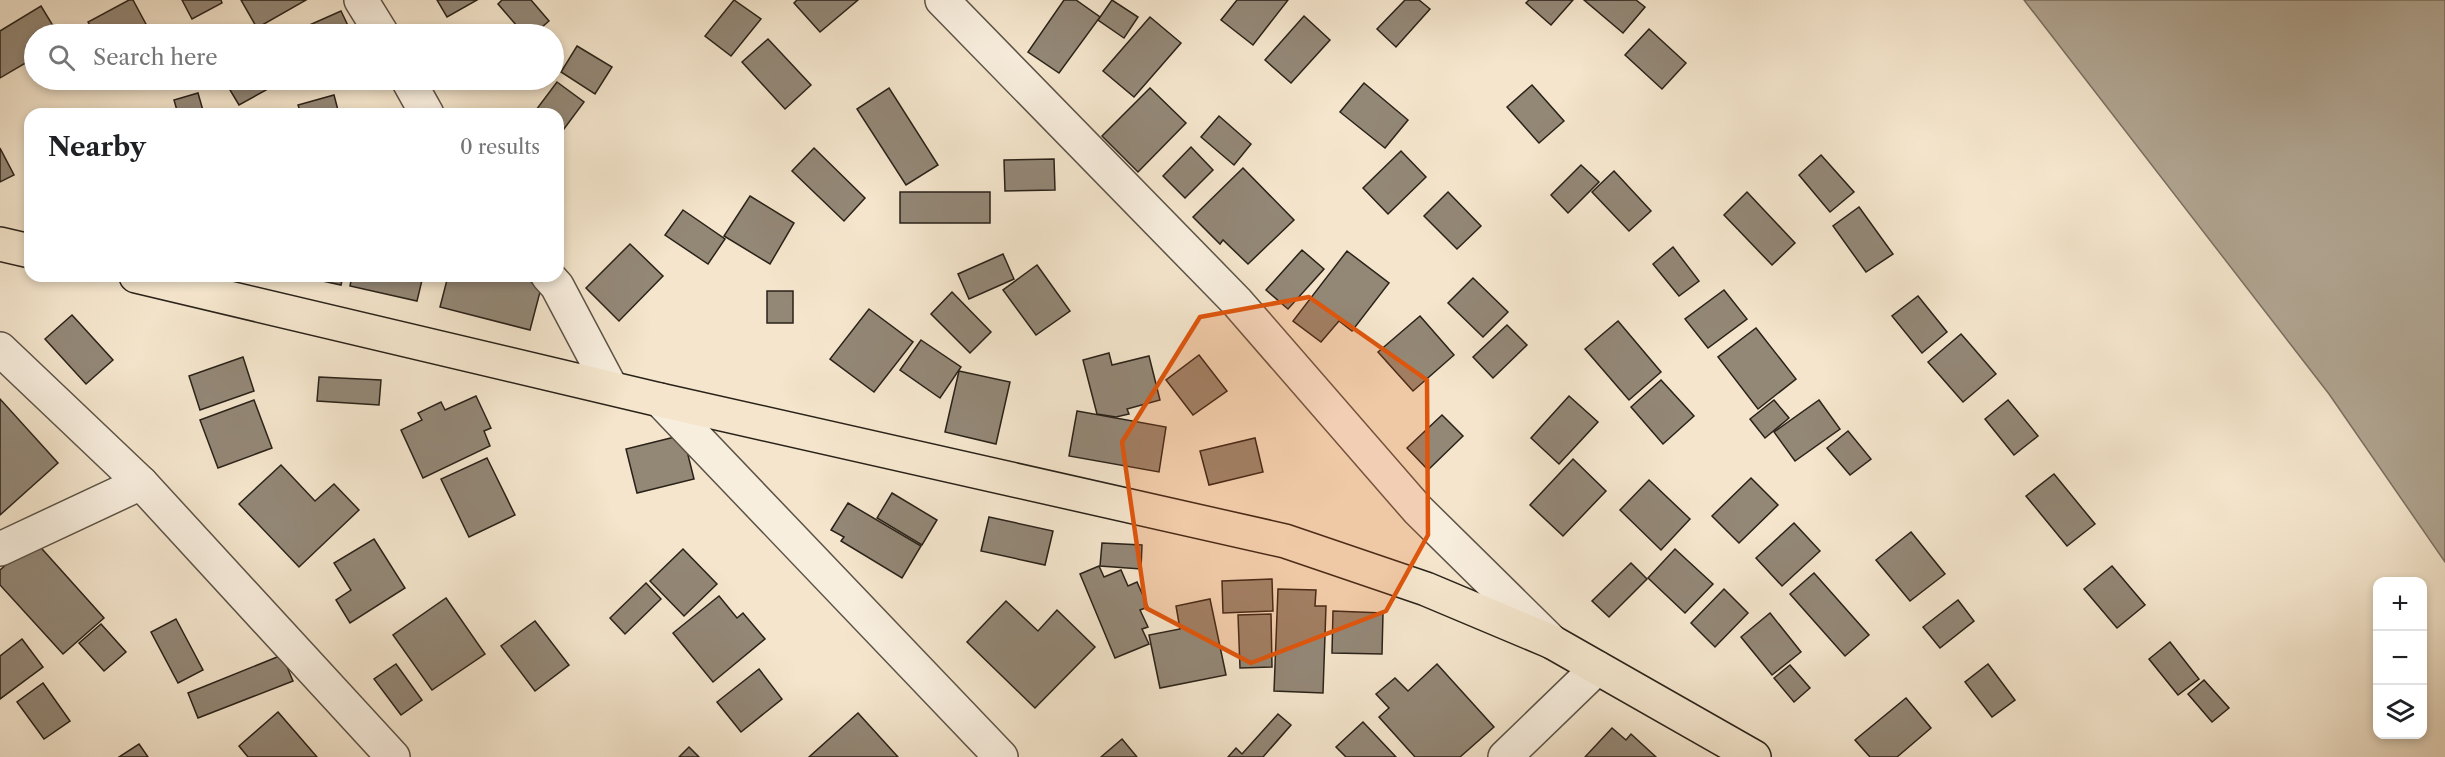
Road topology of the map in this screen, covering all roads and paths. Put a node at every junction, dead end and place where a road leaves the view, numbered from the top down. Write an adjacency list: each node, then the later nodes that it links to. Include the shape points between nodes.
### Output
1 (361, 0): 3 (street)
2 (942, 0): 15 (street, via 1237,302 1418,510)
3 (376, 24)
4 (414, 90): 5 (street)
5 (424, 108)
6 (0, 244): 7 (highway)
7 (24, 250)
8 (162, 282): 11 (highway)
9 (553, 282): 11 (street)
10 (0, 349): 13 (street)
11 (610, 386): 12 (highway)
12 (660, 400): 15 (highway, via 1285,542 1426,589); 18 (street)
13 (141, 483): 14 (street); 17 (street)
14 (0, 549)
15 (1552, 642): 16 (highway)
16 (1597, 668): 19 (street); 20 (highway)
17 (393, 757)
18 (1001, 757)
19 (1505, 757)
20 (1754, 757)

